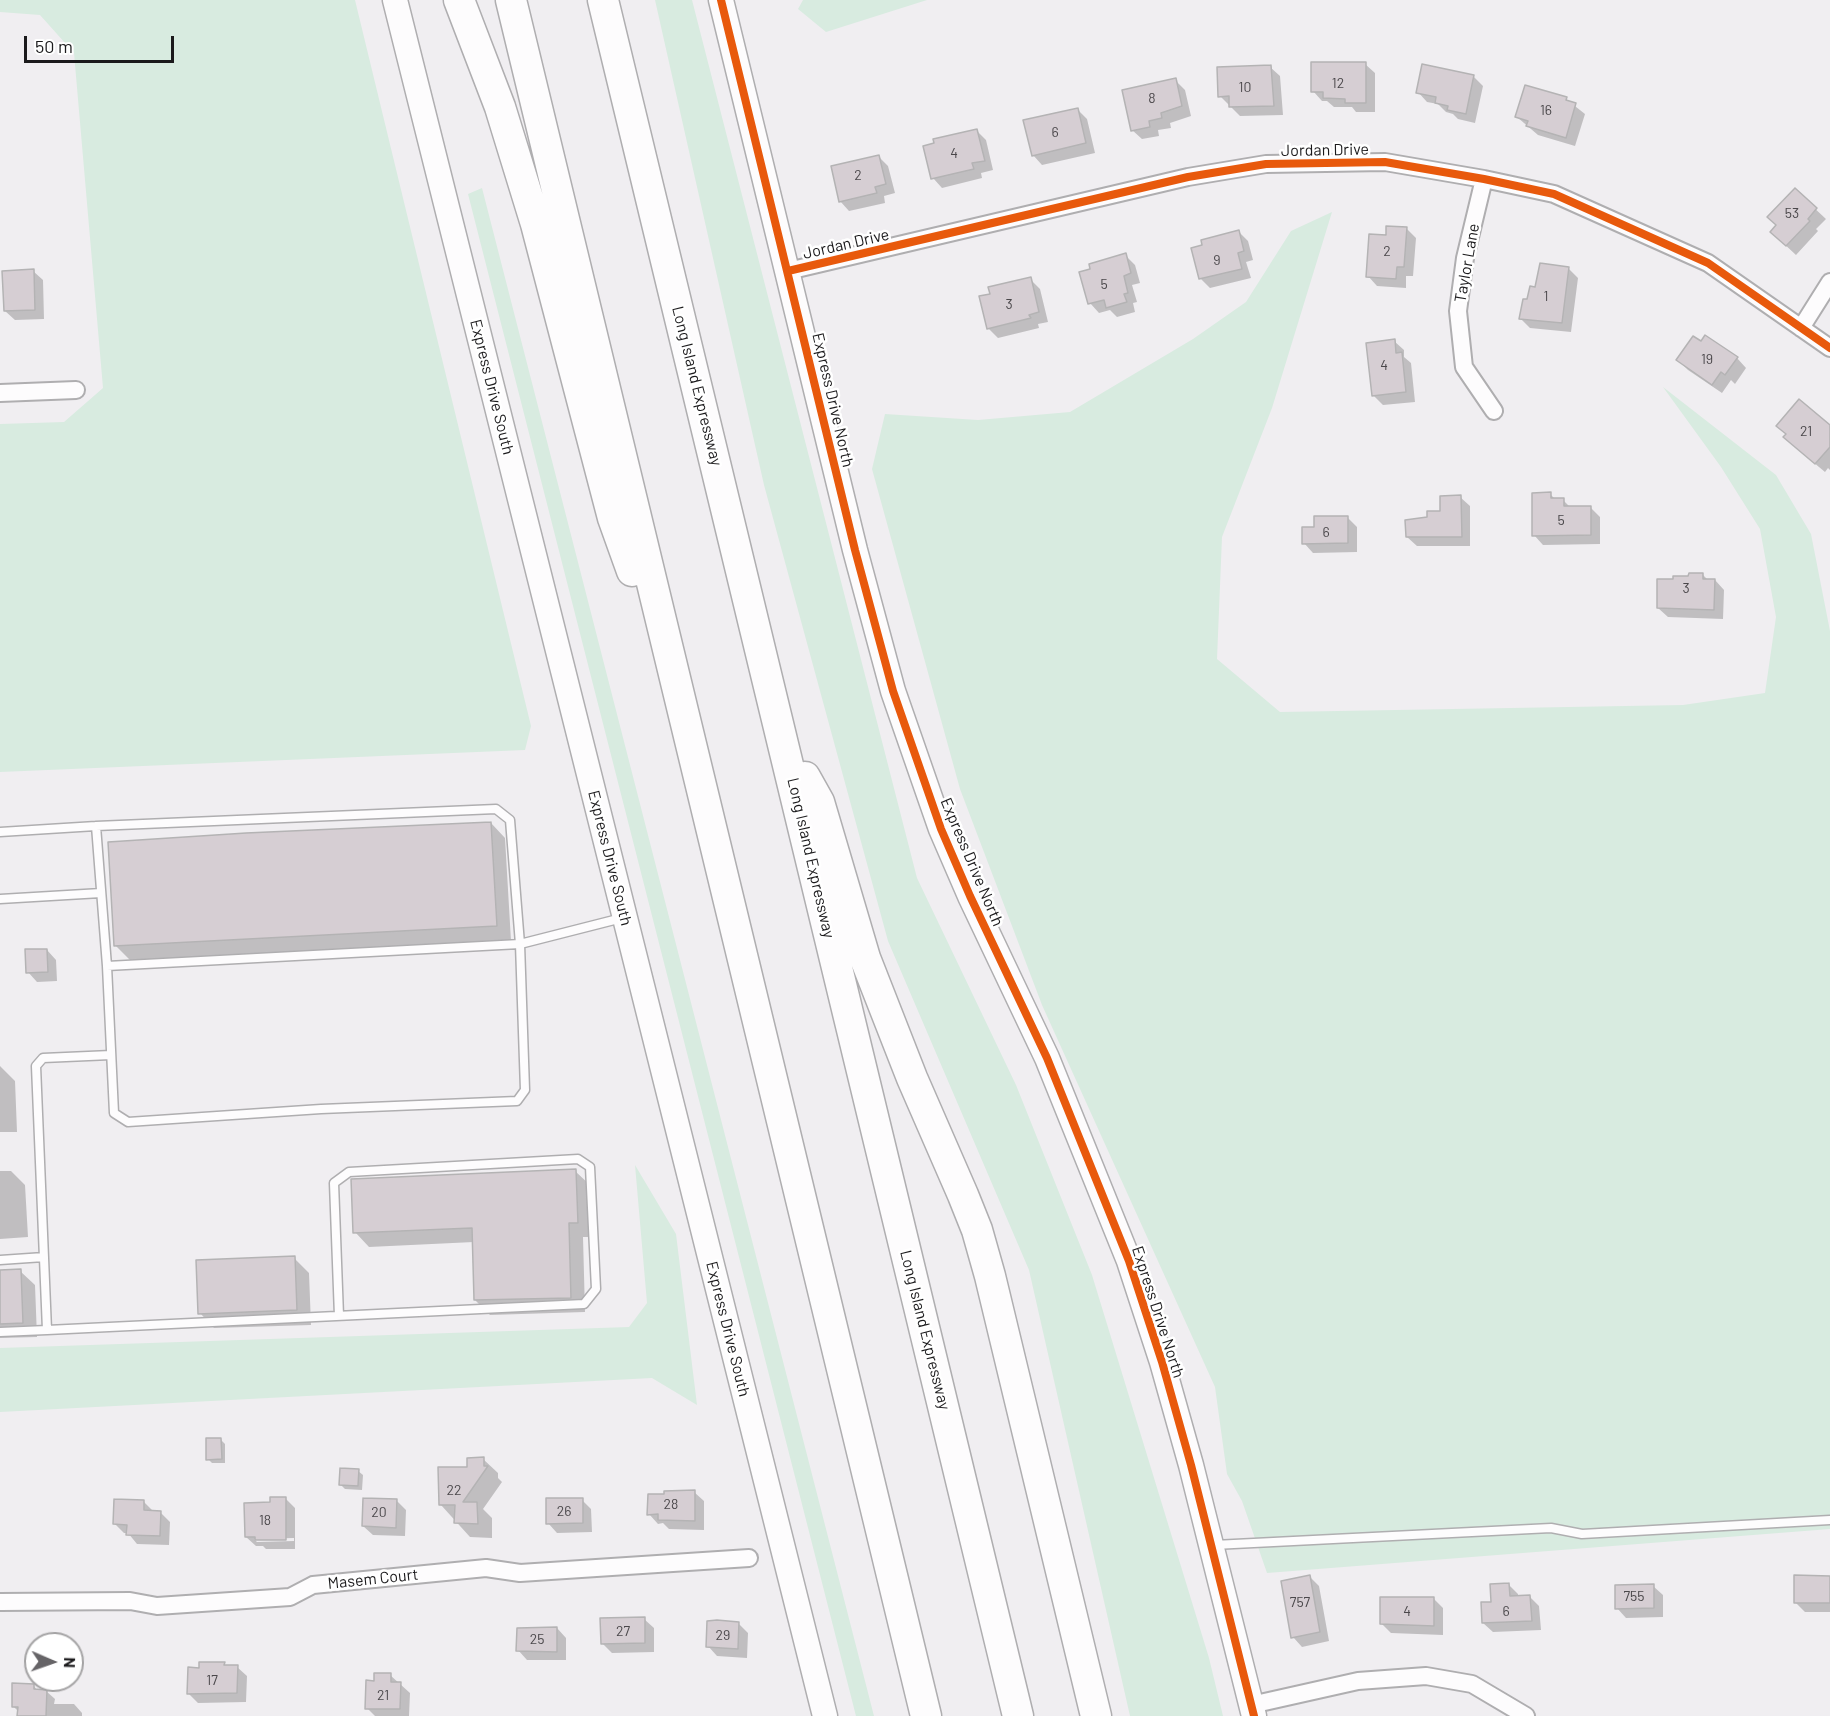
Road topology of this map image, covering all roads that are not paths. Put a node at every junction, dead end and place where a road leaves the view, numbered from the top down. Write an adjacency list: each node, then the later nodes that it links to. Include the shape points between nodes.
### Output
1 (395, 0): 20 (main road, Express Drive South)
2 (459, 0): 14 (highway, via 500,107 536,224 614,518)
3 (511, 0): 14 (highway)
4 (603, 0): 15 (highway, Long Island Expressway)
5 (721, 0): 7 (main road, Express Drive North)
6 (1484, 179): 7 (street, Jordan Drive, via 1385,162 1266,164 1188,177); 9 (street, Jordan Drive, via 1554,194 1708,263); 13 (street, Taylor Lane, via 1465,258 1458,311 1464,367)
7 (788, 271): 30 (main road, Express Drive North, via 893,691 941,829 1047,1058 1129,1261 1162,1362)
8 (1830, 282): 9 (street)
9 (1800, 328): 10 (street, Jordan Drive)
10 (1830, 348)
11 (76, 390): 12 (street)
12 (0, 393)
13 (1494, 411)
14 (685, 718): 35 (highway)
15 (782, 735): 36 (highway, Long Island Expressway); 37 (highway, via 819,802 865,958 977,1230)
16 (96, 826): 17 (lane); 18 (lane); 21 (lane, via 496,808 510,820)
17 (0, 832)
18 (101, 893): 19 (lane); 22 (lane)
19 (0, 899)
20 (625, 917): 21 (lane); 34 (main road, Express Drive South)
21 (520, 944): 22 (lane); 23 (lane, via 525,1090 517,1101 128,1122 114,1113)
22 (107, 966): 23 (lane)
23 (111, 1055): 24 (lane, via 43,1059 36,1066)
24 (44, 1257): 25 (lane); 27 (lane)
25 (0, 1260)
26 (339, 1316): 26 (lane, via 584,1304 596,1289 590,1167 578,1159 349,1172 334,1183); 27 (lane)
27 (47, 1330): 28 (lane)
28 (0, 1332)
29 (1830, 1520): 30 (lane, via 1582,1534 1551,1528)
30 (1211, 1545): 33 (main road, Express Drive North)
31 (749, 1558): 32 (street, Masem Court, via 520,1573 486,1568 313,1585 290,1597 157,1606 130,1601)
32 (0, 1602)
33 (1252, 1710): 38 (street, via 1358,1681 1426,1676 1472,1684)
34 (825, 1716)
35 (926, 1716)
36 (1018, 1716)
37 (1096, 1716)
38 (1526, 1716)

